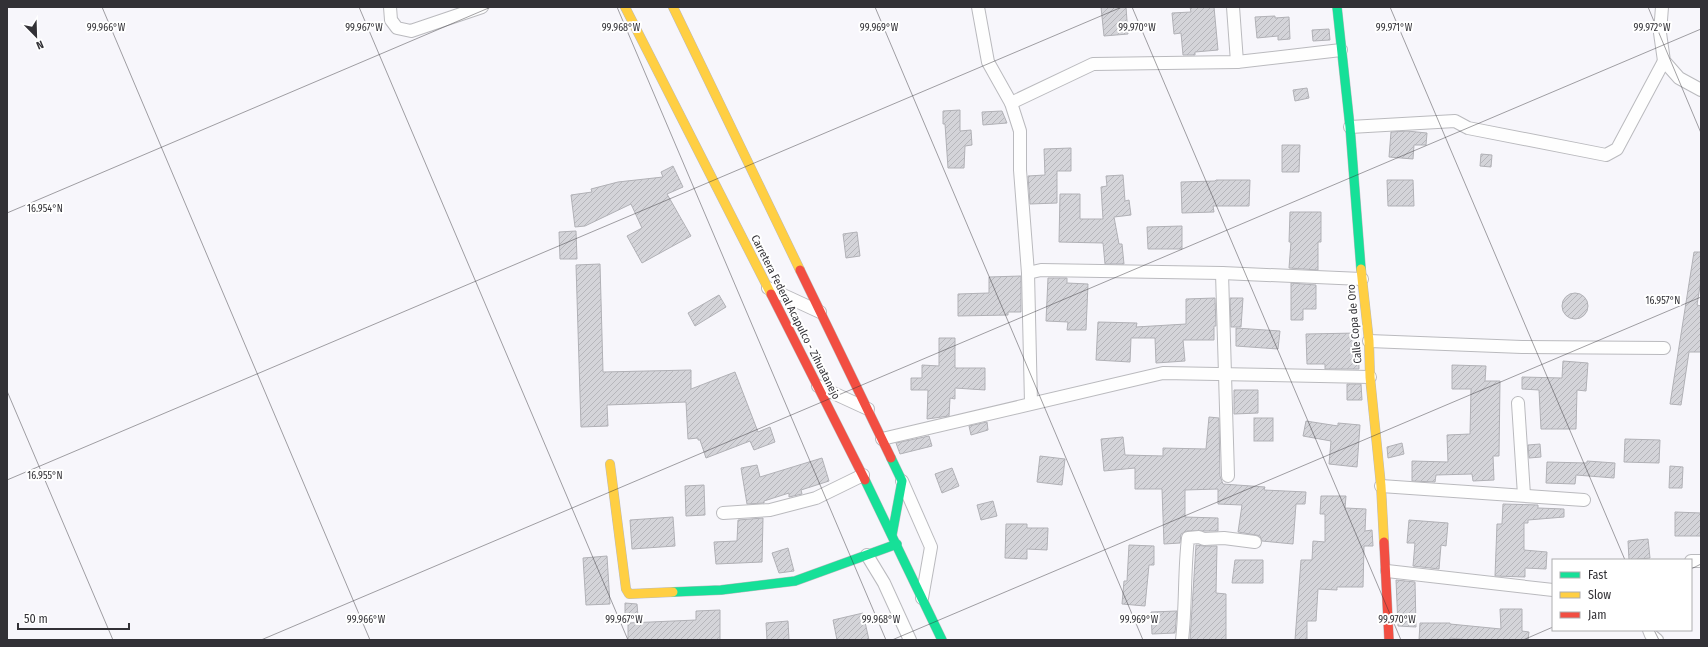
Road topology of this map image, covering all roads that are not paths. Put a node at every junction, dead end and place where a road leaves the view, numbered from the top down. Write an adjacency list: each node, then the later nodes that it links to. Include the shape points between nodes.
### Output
1 (390, 7): 2 (street, via 391,20 397,28 411,30)
2 (482, 7)
3 (625, 7): 18 (street, Carretera Federal Acapulco - Zihuatanejo)
4 (673, 7): 19 (street)
5 (978, 7): 13 (street, via 988,62)
6 (1233, 7): 11 (street)
7 (1337, 7): 9 (street, Calle Copa de Oro)
8 (1662, 7): 10 (street, via 1660,33)
9 (1341, 50): 11 (street); 14 (street, Calle Copa de Oro)
10 (1664, 60): 12 (street, via 1679,78); 14 (street, via 1617,149 1606,155 1468,128 1455,121)
11 (1237, 62): 13 (street, via 1093,64)
12 (1701, 90)
13 (1011, 103): 15 (street, via 1020,131 1020,170)
14 (1350, 127): 17 (street, Calle Copa de Oro)
15 (1028, 273): 16 (street, via 1041,270); 25 (street)
16 (1222, 273): 17 (street); 22 (street)
17 (1362, 279): 20 (street, Calle Copa de Oro)
18 (768, 288): 19 (street); 24 (street, Carretera Federal Acapulco - Zihuatanejo)
19 (820, 312): 27 (street)
20 (1369, 341): 21 (street, via 1522,347); 23 (street, Calle Copa de Oro)
21 (1664, 348)
22 (1226, 374): 23 (street); 25 (street, via 1163,373); 31 (street)
23 (1370, 376): 33 (street, Calle Copa de Oro)
24 (818, 386): 27 (street); 30 (street, Carretera Federal Acapulco - Zihuatanejo)
25 (1031, 403): 28 (street)
26 (1518, 403): 34 (street)
27 (868, 409): 28 (street)
28 (882, 439): 32 (street)
29 (610, 464): 40 (street, via 626,589 629,594 721,590 795,581)
30 (863, 474): 36 (street, via 816,498 770,510); 37 (street, Carretera Federal Acapulco - Zihuatanejo)
31 (1228, 476)
32 (902, 481): 37 (street); 43 (street, via 931,547)
33 (1381, 486): 34 (street); 41 (street, Calle Copa de Oro)
34 (1524, 495): 35 (street)
35 (1584, 500)
36 (723, 513)
37 (892, 535): 39 (street, Carretera Federal Acapulco - Zihuatanejo)
38 (1255, 542): 47 (street, via 1224,538 1188,538)
39 (897, 544): 40 (street); 43 (street, Carretera Federal Acapulco - Zihuatanejo)
40 (867, 555): 45 (street, via 884,583)
41 (1386, 571): 42 (street); 48 (street, Calle Copa de Oro)
42 (1552, 590)
43 (922, 599): 46 (street, Carretera Federal Acapulco - Zihuatanejo)
44 (1649, 631): 49 (street)
45 (910, 640)
46 (942, 640)
47 (1182, 640)
48 (1389, 640)
49 (1657, 640)

